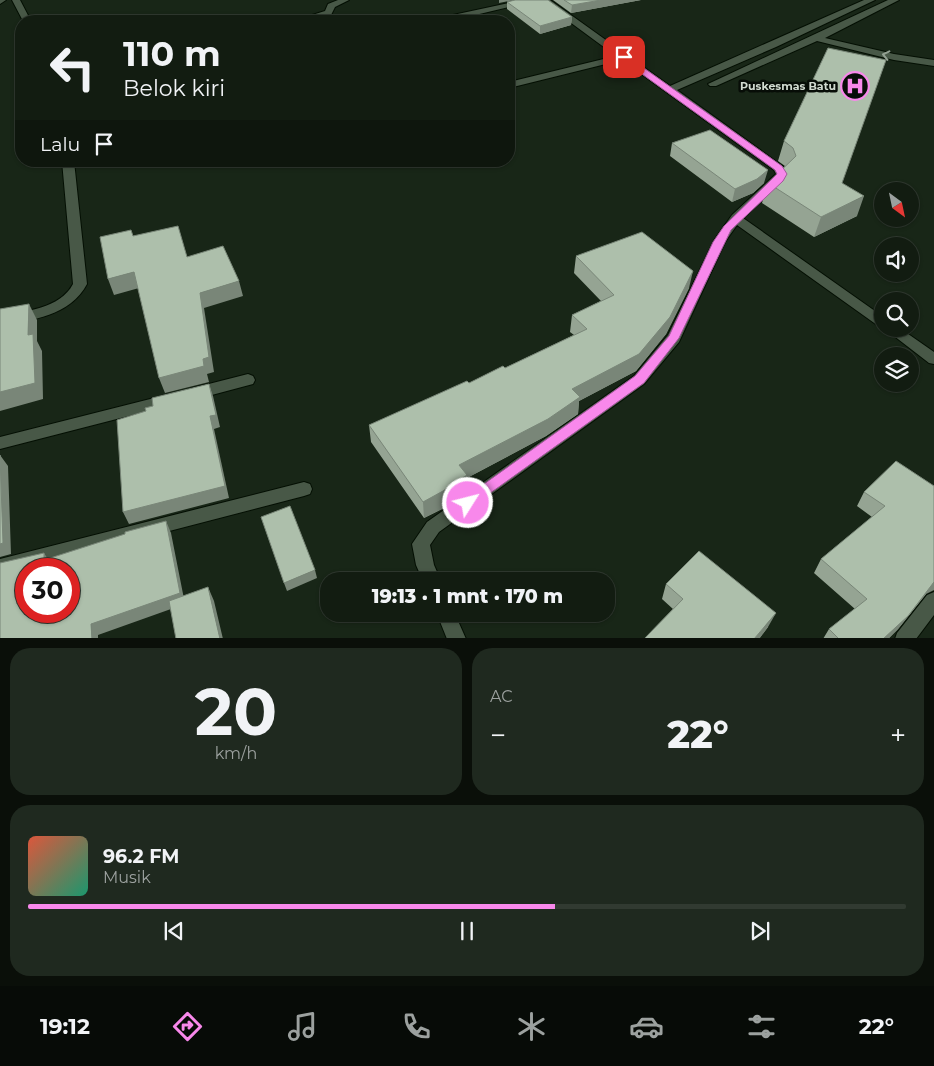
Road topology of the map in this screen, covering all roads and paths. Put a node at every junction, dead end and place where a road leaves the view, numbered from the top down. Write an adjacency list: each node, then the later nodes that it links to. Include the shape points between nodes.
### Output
1 (16, 0): 7 (street)
2 (345, 0): 8 (street)
3 (535, 0): 9 (street)
4 (544, 0): 11 (street)
5 (871, 0): 15 (street)
6 (894, 0): 10 (street)
7 (24, 15)
8 (320, 15)
9 (466, 15)
10 (816, 38): 12 (street, one-way to 10); 14 (street)
11 (624, 57): 13 (street); 15 (street)
12 (934, 63)
13 (515, 84)
14 (713, 84)
15 (669, 90): 17 (street, via 779,168 780,178)
16 (69, 167): 19 (street, via 80,284 78,292 58,306)
17 (736, 218): 18 (street); 26 (street, via 719,242 674,338 639,380 433,527 422,544)
18 (874, 316)
19 (0, 321)
20 (903, 337): 21 (street)
21 (934, 359)
22 (248, 380): 23 (street)
23 (0, 443)
24 (304, 489): 25 (street)
25 (0, 567)
26 (428, 572)
27 (934, 601): 30 (street)
28 (450, 622): 29 (street)
29 (457, 638)
30 (904, 638)

